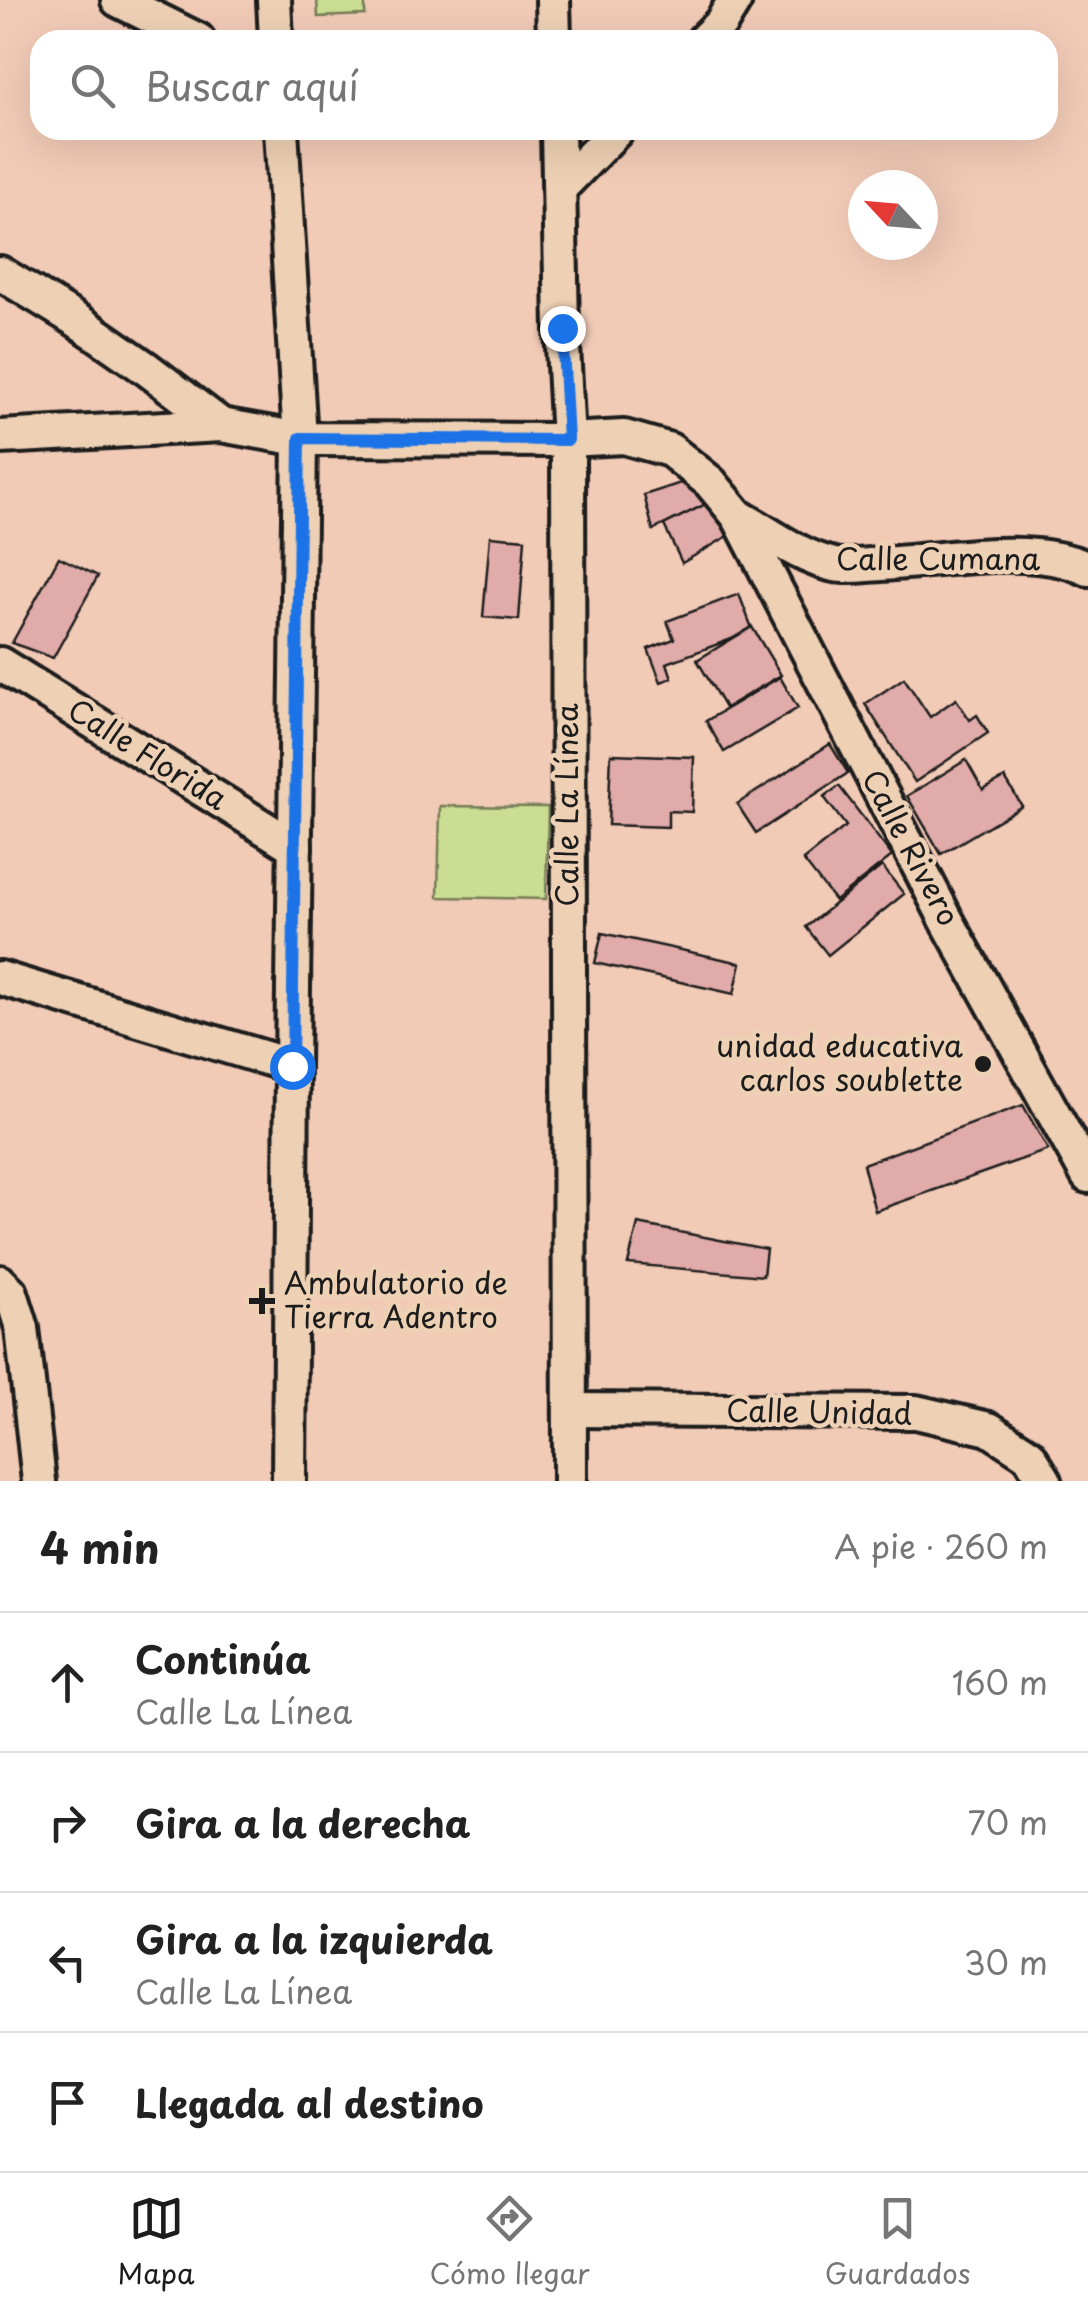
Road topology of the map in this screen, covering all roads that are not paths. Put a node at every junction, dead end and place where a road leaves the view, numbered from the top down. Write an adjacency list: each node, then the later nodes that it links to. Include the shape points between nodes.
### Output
1 (118, 0): 5 (street)
2 (274, 0): 6 (street)
3 (552, 0): 7 (street)
4 (734, 0): 8 (street)
5 (178, 30)
6 (276, 30)
7 (554, 30)
8 (714, 30)
9 (282, 140): 16 (street)
10 (559, 140): 12 (street, Calle La Línea)
11 (606, 140): 12 (street)
12 (561, 187): 17 (street, Calle La Línea)
13 (0, 273): 14 (street)
14 (221, 425): 15 (street); 16 (street)
15 (0, 438)
16 (300, 438): 17 (street); 21 (street)
17 (568, 440): 18 (street, via 624,437 670,450); 26 (street, Calle La Línea)
18 (738, 516): 19 (street, Calle Cumana, via 806,556 838,566 1004,554); 24 (street, Calle Rivero, via 946,919)
19 (1088, 569)
20 (0, 664): 21 (street, Calle Florida)
21 (295, 847): 23 (street)
22 (0, 978): 23 (street)
23 (292, 1066): 28 (street)
24 (1088, 1176)
25 (6, 1287): 27 (street, via 22,1328)
26 (570, 1410): 29 (street, Calle La Línea); 30 (street, Calle Unidad, via 916,1412 989,1429 1029,1455)
27 (39, 1481)
28 (289, 1481)
29 (570, 1481)
30 (1045, 1481)

